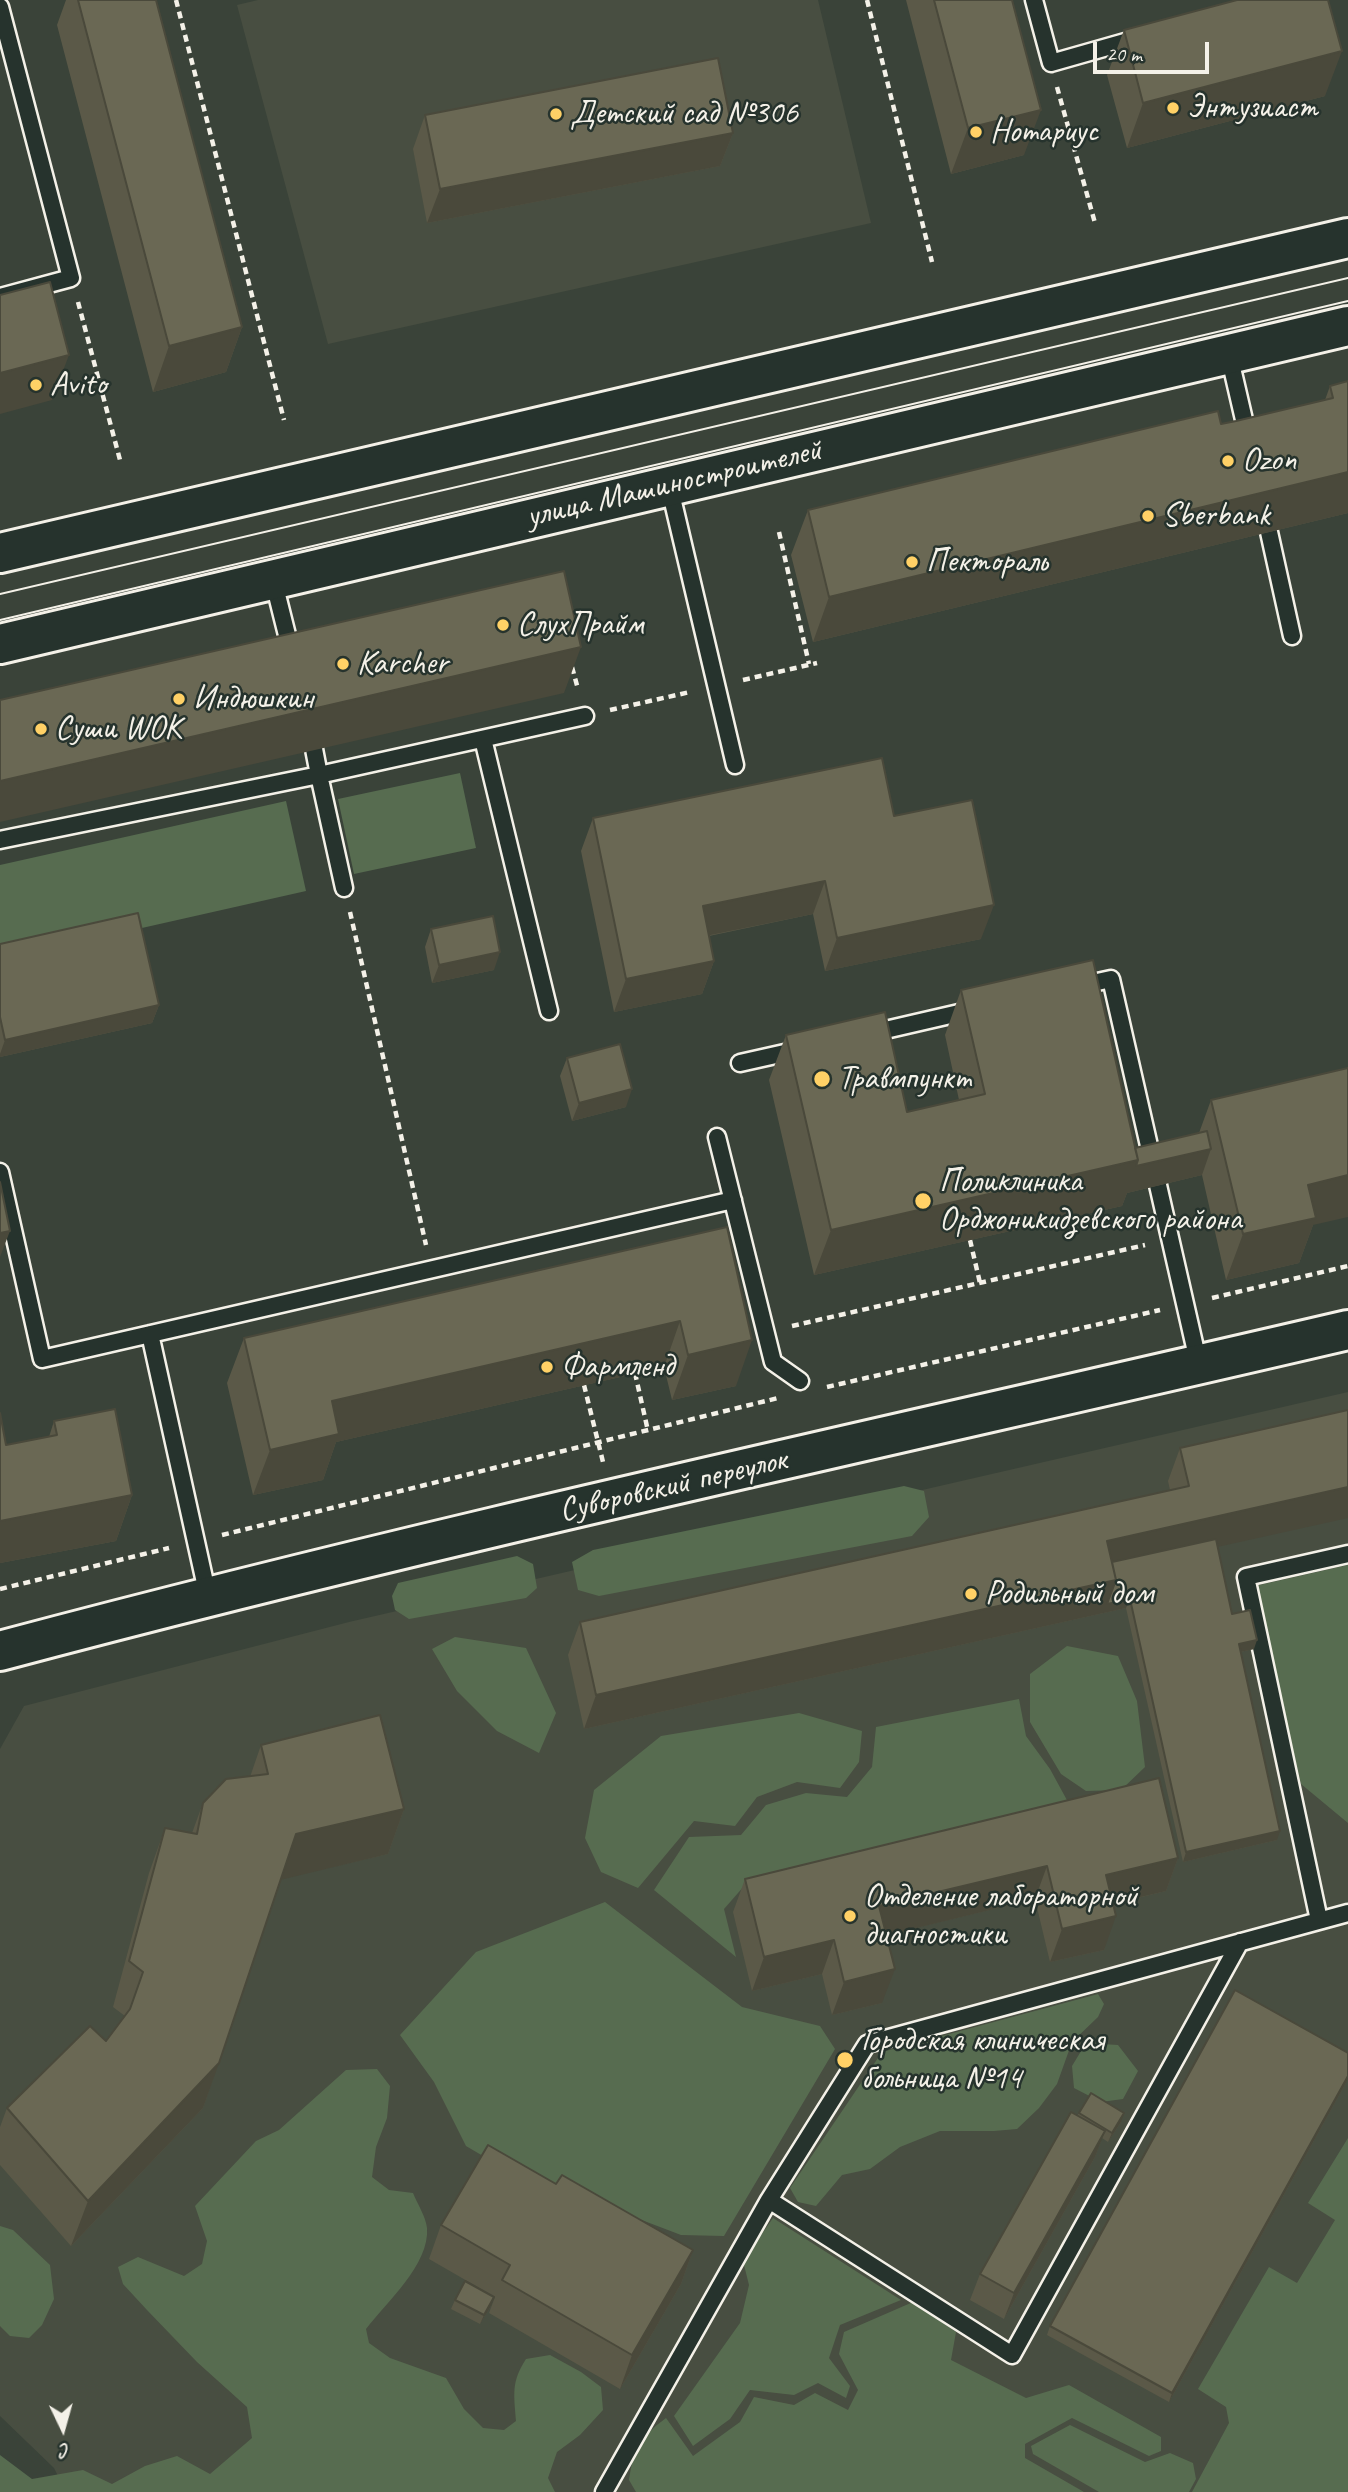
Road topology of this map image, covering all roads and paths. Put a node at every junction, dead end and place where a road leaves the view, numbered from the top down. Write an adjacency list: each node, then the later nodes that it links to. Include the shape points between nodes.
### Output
1 (176, 0): 14 (path)
2 (867, 0): 9 (path)
3 (1034, 0): 6 (lane)
4 (0, 7): 10 (lane)
5 (1157, 33): 6 (lane)
6 (1051, 63): 7 (path)
7 (1095, 223)
8 (1348, 238): 20 (main road)
9 (932, 262)
10 (71, 278): 11 (lane); 16 (path)
11 (0, 297)
12 (1348, 326): 13 (main road, улица Машиностроителей)
13 (1229, 355): 15 (lane); 17 (main road, улица Машиностроителей)
14 (284, 420)
15 (1250, 449)
16 (120, 460)
17 (669, 485): 21 (main road, улица Машиностроителей); 30 (lane)
18 (779, 531): 25 (path)
19 (1269, 532): 22 (lane)
20 (0, 553)
21 (273, 579): 23 (main road, улица Машиностроителей); 26 (lane)
22 (1292, 636)
23 (0, 644)
24 (572, 663): 27 (path)
25 (809, 664)
26 (296, 673)
27 (585, 716): 28 (lane)
28 (483, 739): 31 (lane); 36 (lane)
29 (314, 749): 31 (lane)
30 (735, 765)
31 (319, 775): 32 (lane); 33 (lane)
32 (0, 840)
33 (344, 888): 46 (path)
34 (1058, 991): 43 (lane, via 1111,979)
35 (992, 1006): 37 (lane)
36 (549, 1011)
37 (846, 1039)
38 (819, 1045): 39 (lane)
39 (740, 1063)
40 (717, 1137): 42 (lane)
41 (0, 1172): 50 (lane, via 42,1359)
42 (733, 1200): 46 (lane); 53 (lane, via 773,1362)
43 (1171, 1239): 47 (path); 48 (lane)
44 (970, 1240): 47 (path)
45 (1348, 1266): 48 (path)
46 (432, 1269): 50 (lane)
47 (980, 1283): 53 (path, via 788,1327)
48 (1185, 1304): 51 (lane); 55 (path)
49 (1348, 1330): 51 (main road, Суворовский переулок)
50 (150, 1334): 59 (lane)
51 (1199, 1364): 62 (main road, Суворовский переулок)
52 (635, 1373): 57 (path)
53 (800, 1381)
54 (584, 1385): 58 (path)
55 (816, 1389)
56 (790, 1395): 57 (path)
57 (648, 1431): 58 (path)
58 (598, 1443): 59 (path)
59 (195, 1542): 61 (path); 62 (lane)
60 (1348, 1554): 65 (lane, via 1246,1577)
61 (0, 1588)
62 (208, 1595): 63 (main road, Суворовский переулок)
63 (0, 1651)
64 (1348, 1913): 65 (lane)
65 (1319, 1920): 66 (lane)
66 (1240, 1942): 67 (lane, via 867,2044); 67 (lane, via 1012,2355)
67 (769, 2200): 68 (lane)
68 (606, 2491)

